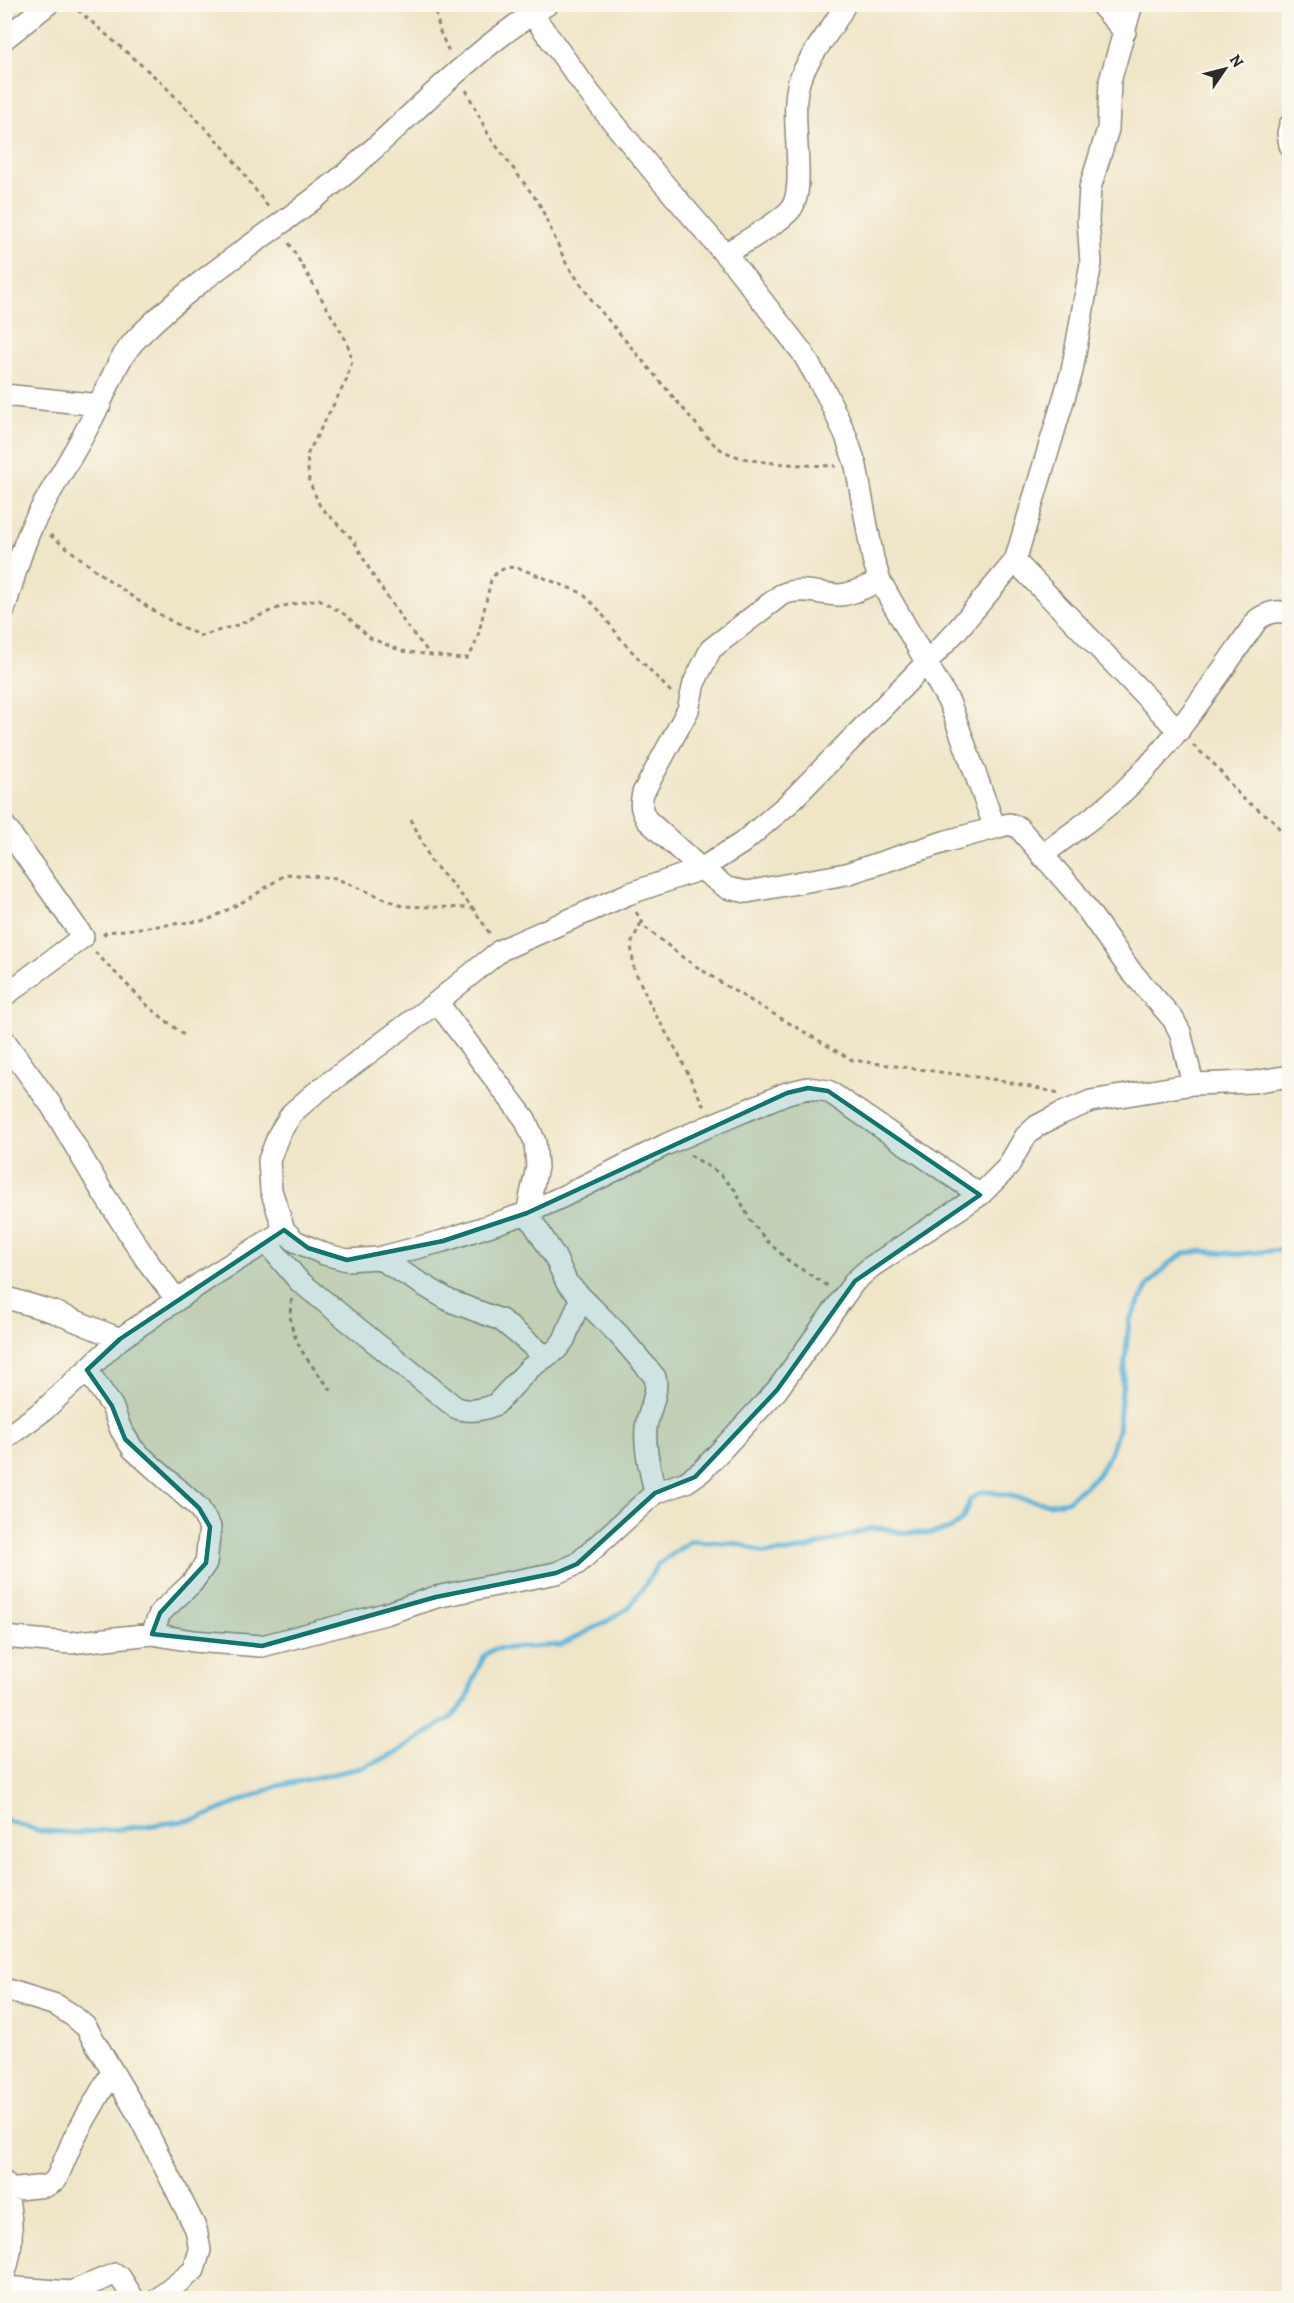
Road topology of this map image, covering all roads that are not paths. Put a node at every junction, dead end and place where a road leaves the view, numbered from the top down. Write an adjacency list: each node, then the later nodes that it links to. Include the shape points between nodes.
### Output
1 (48, 4): 7 (street)
2 (845, 4): 10 (street, via 838,20 817,46 800,79 795,99 797,200 788,213)
3 (1100, 4): 6 (street)
4 (1132, 4): 6 (street)
5 (534, 8): 10 (street, via 609,117); 12 (street, via 348,171 217,270 140,336 113,372)
6 (1125, 32): 13 (street, via 1110,81 1108,129 1090,188 1091,263 1072,371)
7 (4, 39)
8 (1290, 125): 9 (street)
9 (1290, 145)
10 (725, 254): 14 (street, via 802,352 846,436)
11 (4, 395): 12 (street)
12 (100, 405): 15 (street, via 33,526)
13 (1014, 561): 17 (street); 18 (street)
14 (880, 581): 17 (street); 22 (street, via 847,594 800,590 781,595 711,649 694,683 688,710 640,804 647,820)
15 (4, 610)
16 (1290, 613): 18 (street, via 1268,613 1258,619)
17 (927, 662): 20 (street, via 950,704); 22 (street, via 788,804 742,843)
18 (1179, 730): 21 (street, via 1099,814)
19 (4, 825): 23 (street, via 86,940)
20 (995, 828): 21 (street, via 1009,824 1018,827); 22 (street, via 846,874 747,892 727,888)
21 (1042, 856): 27 (street, via 1074,891 1130,970 1173,1019)
22 (702, 869): 24 (street, via 628,894 501,950)
23 (4, 996)
24 (437, 1002): 29 (street, via 525,1119 535,1142 537,1167); 30 (street, via 292,1113 269,1160 271,1190)
25 (4, 1040): 35 (street, via 51,1105 145,1258)
26 (1290, 1076): 27 (street)
27 (1193, 1084): 28 (street, via 1091,1101 1037,1126 1024,1137 1007,1168)
28 (980, 1195): 29 (street, via 828,1091 808,1088 787,1093 667,1144); 40 (street, via 871,1267 844,1296 777,1389 702,1471 686,1482)
29 (527, 1213): 32 (street, via 443,1241); 34 (street, via 567,1282)
30 (284, 1230): 31 (street); 32 (street, via 295,1241 324,1254 347,1260)
31 (266, 1242): 35 (street); 37 (street, via 299,1281 462,1411 496,1404)
32 (378, 1257): 37 (street, via 450,1301 501,1320)
33 (4, 1297): 36 (street)
34 (581, 1298): 37 (street, via 564,1340); 40 (street, via 655,1377 657,1384 646,1425)
35 (177, 1300): 36 (street)
36 (120, 1339): 38 (street)
37 (546, 1357)
38 (87, 1370): 39 (street, via 45,1410); 41 (street, via 112,1406 125,1439 199,1509 210,1527 206,1563 192,1583 160,1613)
39 (4, 1439)
40 (655, 1493): 41 (street, via 577,1564 556,1573 436,1598 262,1646)
41 (152, 1634): 42 (street, via 70,1643)
42 (4, 1637)
43 (4, 1989): 44 (street, via 56,2005 72,2015 86,2027)
44 (112, 2072): 45 (street, via 74,2138 56,2180 46,2186); 49 (street, via 152,2141 199,2239 194,2270)
45 (6, 2186): 46 (street, via 12,2254)
46 (4, 2275)
47 (4, 2288): 48 (street, via 71,2292 115,2274)
48 (133, 2298)
49 (159, 2298)

